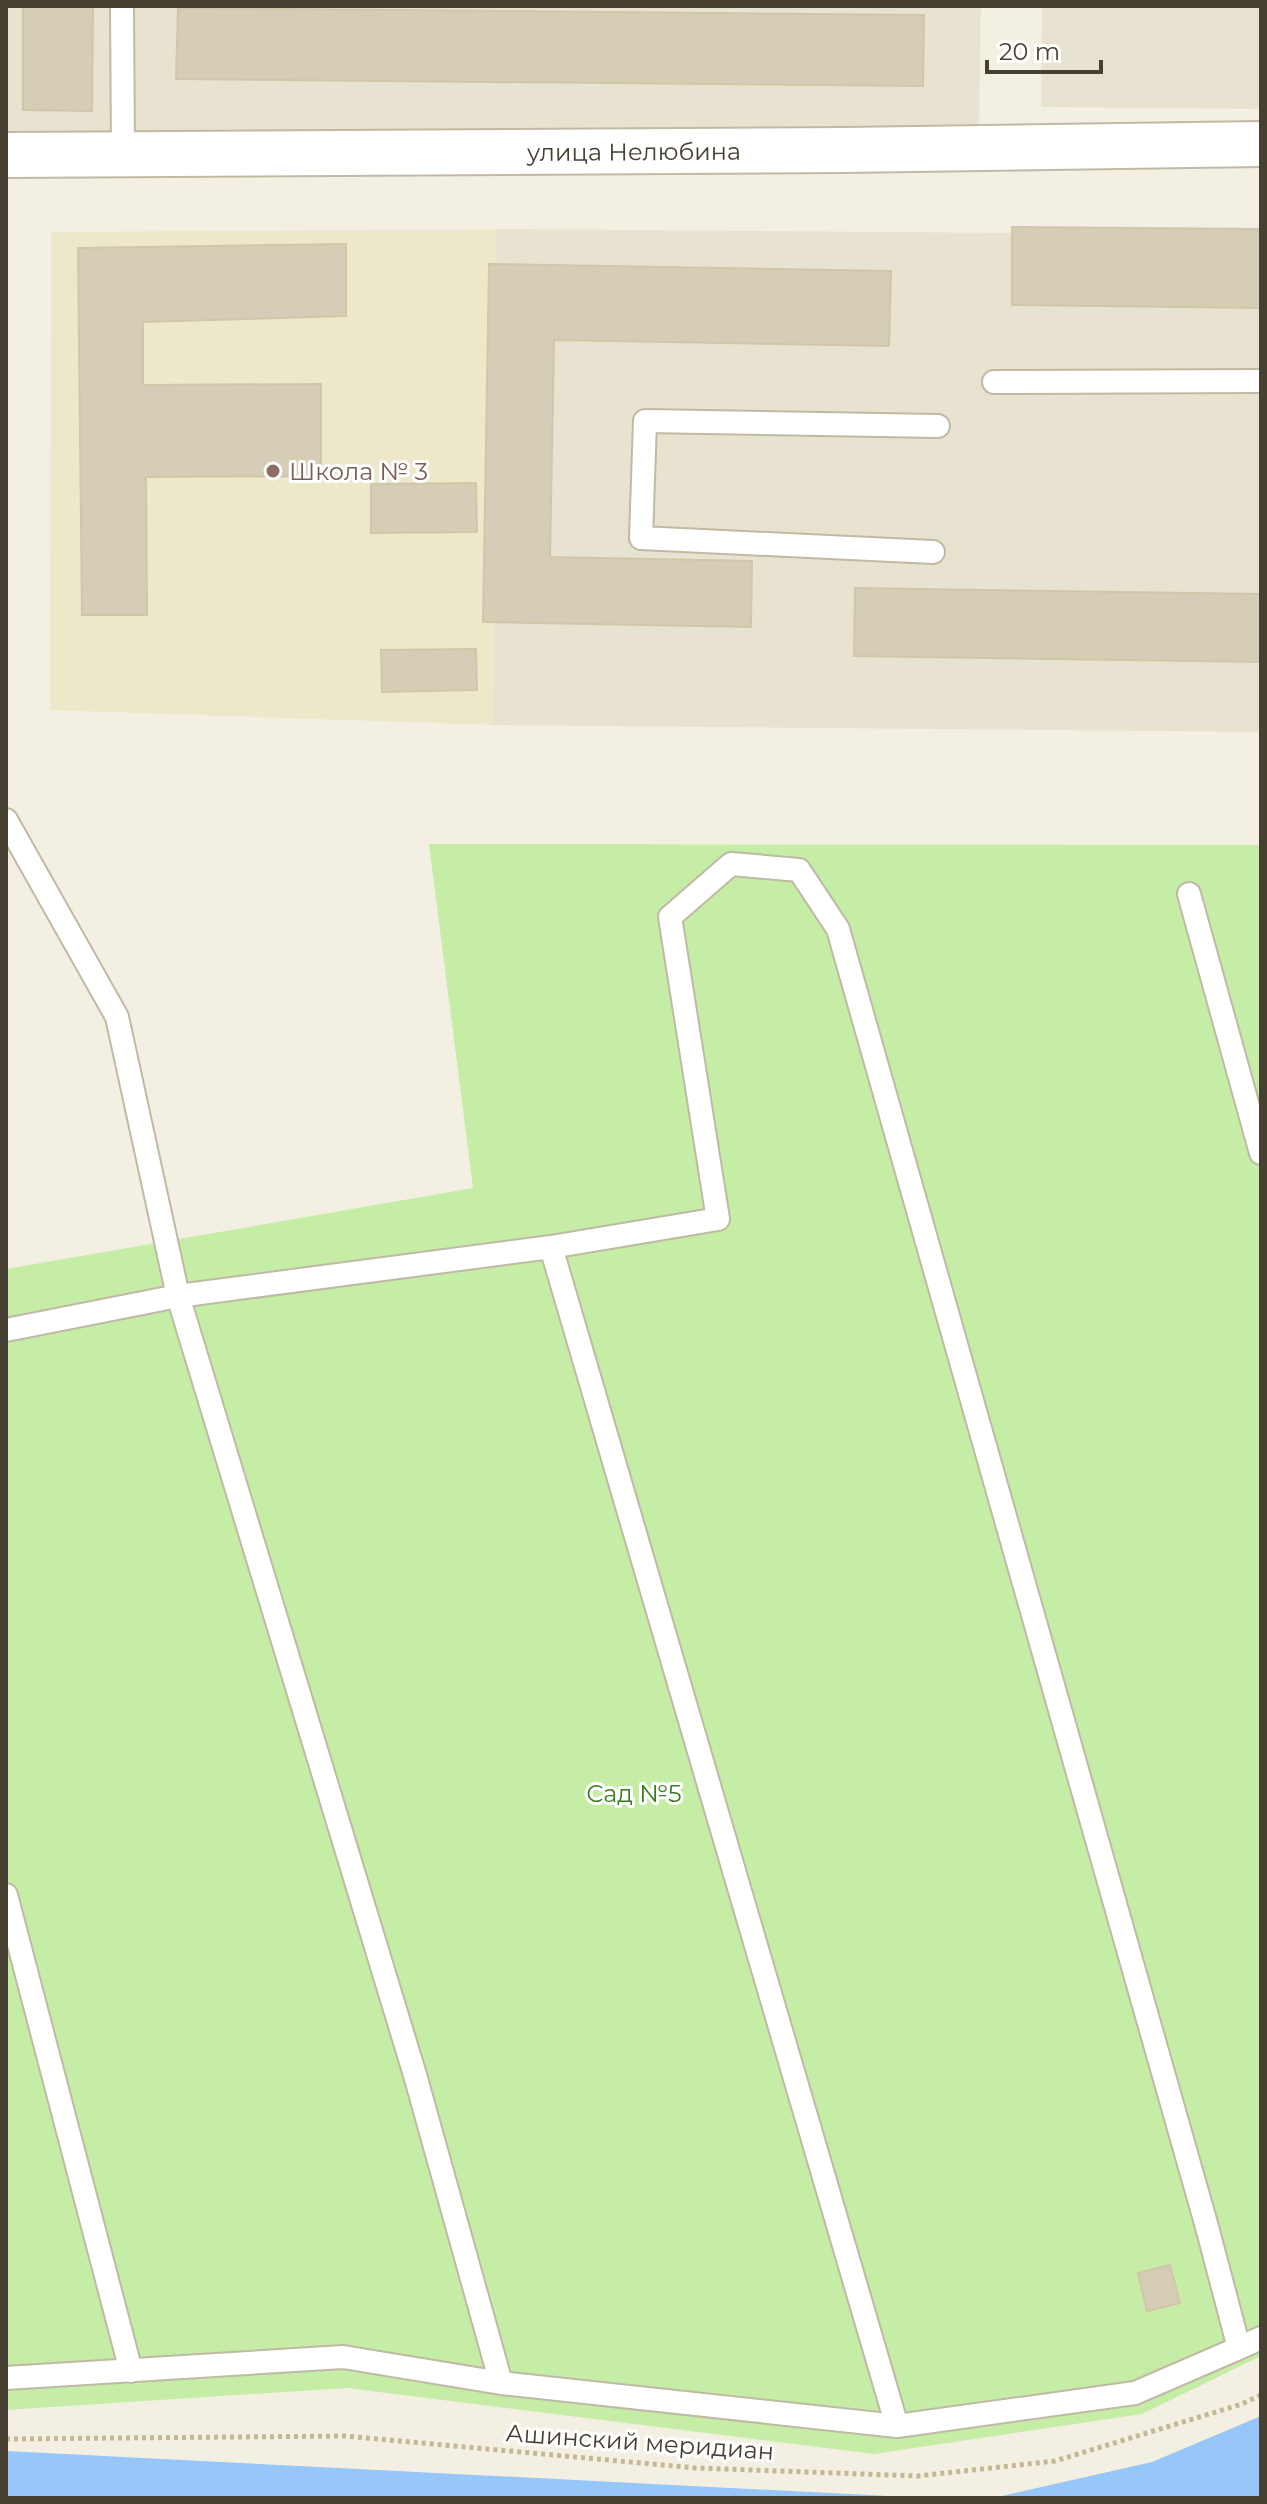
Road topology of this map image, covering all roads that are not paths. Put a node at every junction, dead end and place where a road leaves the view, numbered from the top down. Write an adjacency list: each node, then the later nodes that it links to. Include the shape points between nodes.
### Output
1 (122, 6): 3 (lane)
2 (1261, 144): 3 (street, улица Нелюбина)
3 (123, 154): 4 (street, улица Нелюбина)
4 (6, 155)
5 (1261, 381): 6 (lane)
6 (994, 382)
7 (938, 426): 8 (lane, via 645,421 641,538)
8 (933, 552)
9 (6, 820): 13 (lane, via 117,1017)
10 (1189, 894): 11 (lane)
11 (1261, 1153)
12 (551, 1247): 13 (lane); 17 (lane, via 718,1219 670,917 731,864 799,870 838,929); 21 (lane)
13 (178, 1296): 14 (lane); 20 (lane, via 415,2075)
14 (6, 1330)
15 (6, 1895): 18 (lane)
16 (1261, 2338): 17 (lane)
17 (1239, 2348): 21 (lane, via 1135,2393)
18 (131, 2371): 19 (lane); 20 (lane, via 343,2357)
19 (6, 2378)
20 (501, 2383): 21 (lane)
21 (897, 2426)

